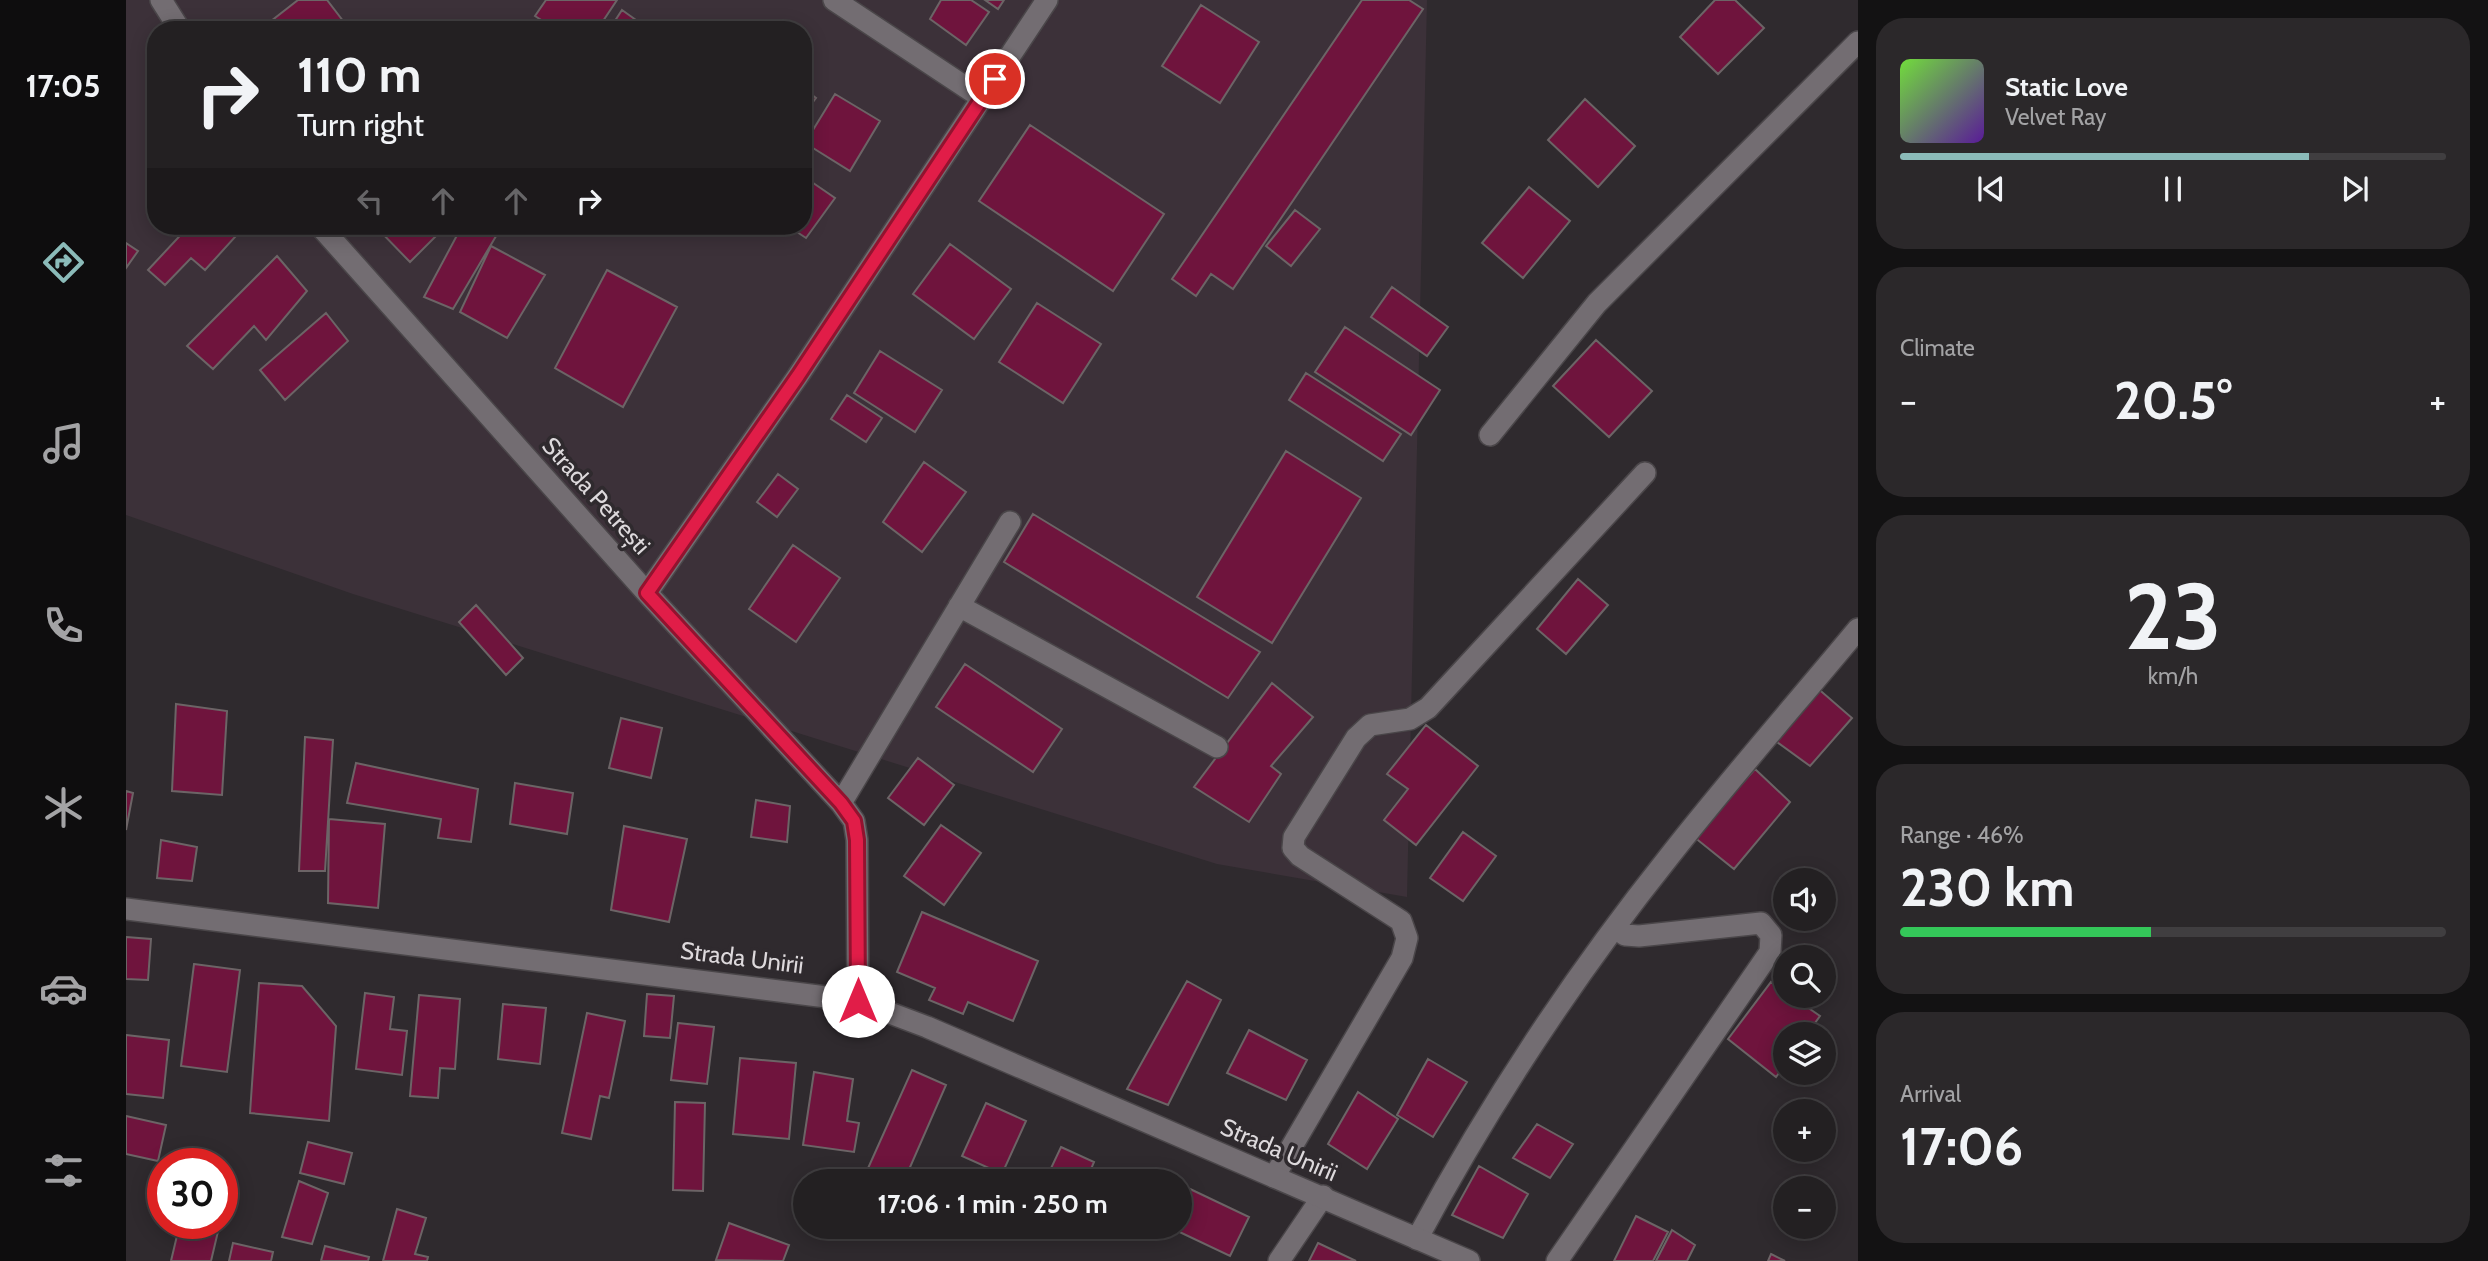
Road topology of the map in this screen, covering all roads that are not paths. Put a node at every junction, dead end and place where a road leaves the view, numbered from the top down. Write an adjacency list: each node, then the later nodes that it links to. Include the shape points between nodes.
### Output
1 (161, 0): 4 (street)
2 (834, 0): 6 (street)
3 (1047, 0): 6 (street)
4 (174, 21)
5 (1858, 42): 8 (street, via 1597,303)
6 (982, 99): 11 (street)
7 (328, 235): 11 (street, Strada Petrești)
8 (1490, 435)
9 (1646, 473): 19 (street, via 1428,708 1409,719 1370,725 1356,738 1294,836 1293,848 1300,856 1401,921 1407,938 1402,958)
10 (1010, 522): 12 (street)
11 (647, 593): 15 (street, Strada Petrești)
12 (959, 606): 14 (street); 15 (street)
13 (1858, 629): 17 (street, via 1668,857)
14 (1217, 747)
15 (841, 803): 18 (street, Strada Petrești, via 854,821 857,840)
16 (126, 909): 18 (street, Strada Unirii)
17 (1615, 928): 21 (street, via 1520,1062 1461,1156); 24 (street, via 1639,936 1761,923 1771,935 1770,952)
18 (858, 1001): 19 (street, Strada Unirii)
19 (1274, 1177): 20 (street, Strada Unirii)
20 (1323, 1196): 21 (street, Strada Unirii); 22 (street)
21 (1417, 1239): 23 (street, Strada Unirii)
22 (1279, 1261)
23 (1469, 1261)
24 (1557, 1261)

